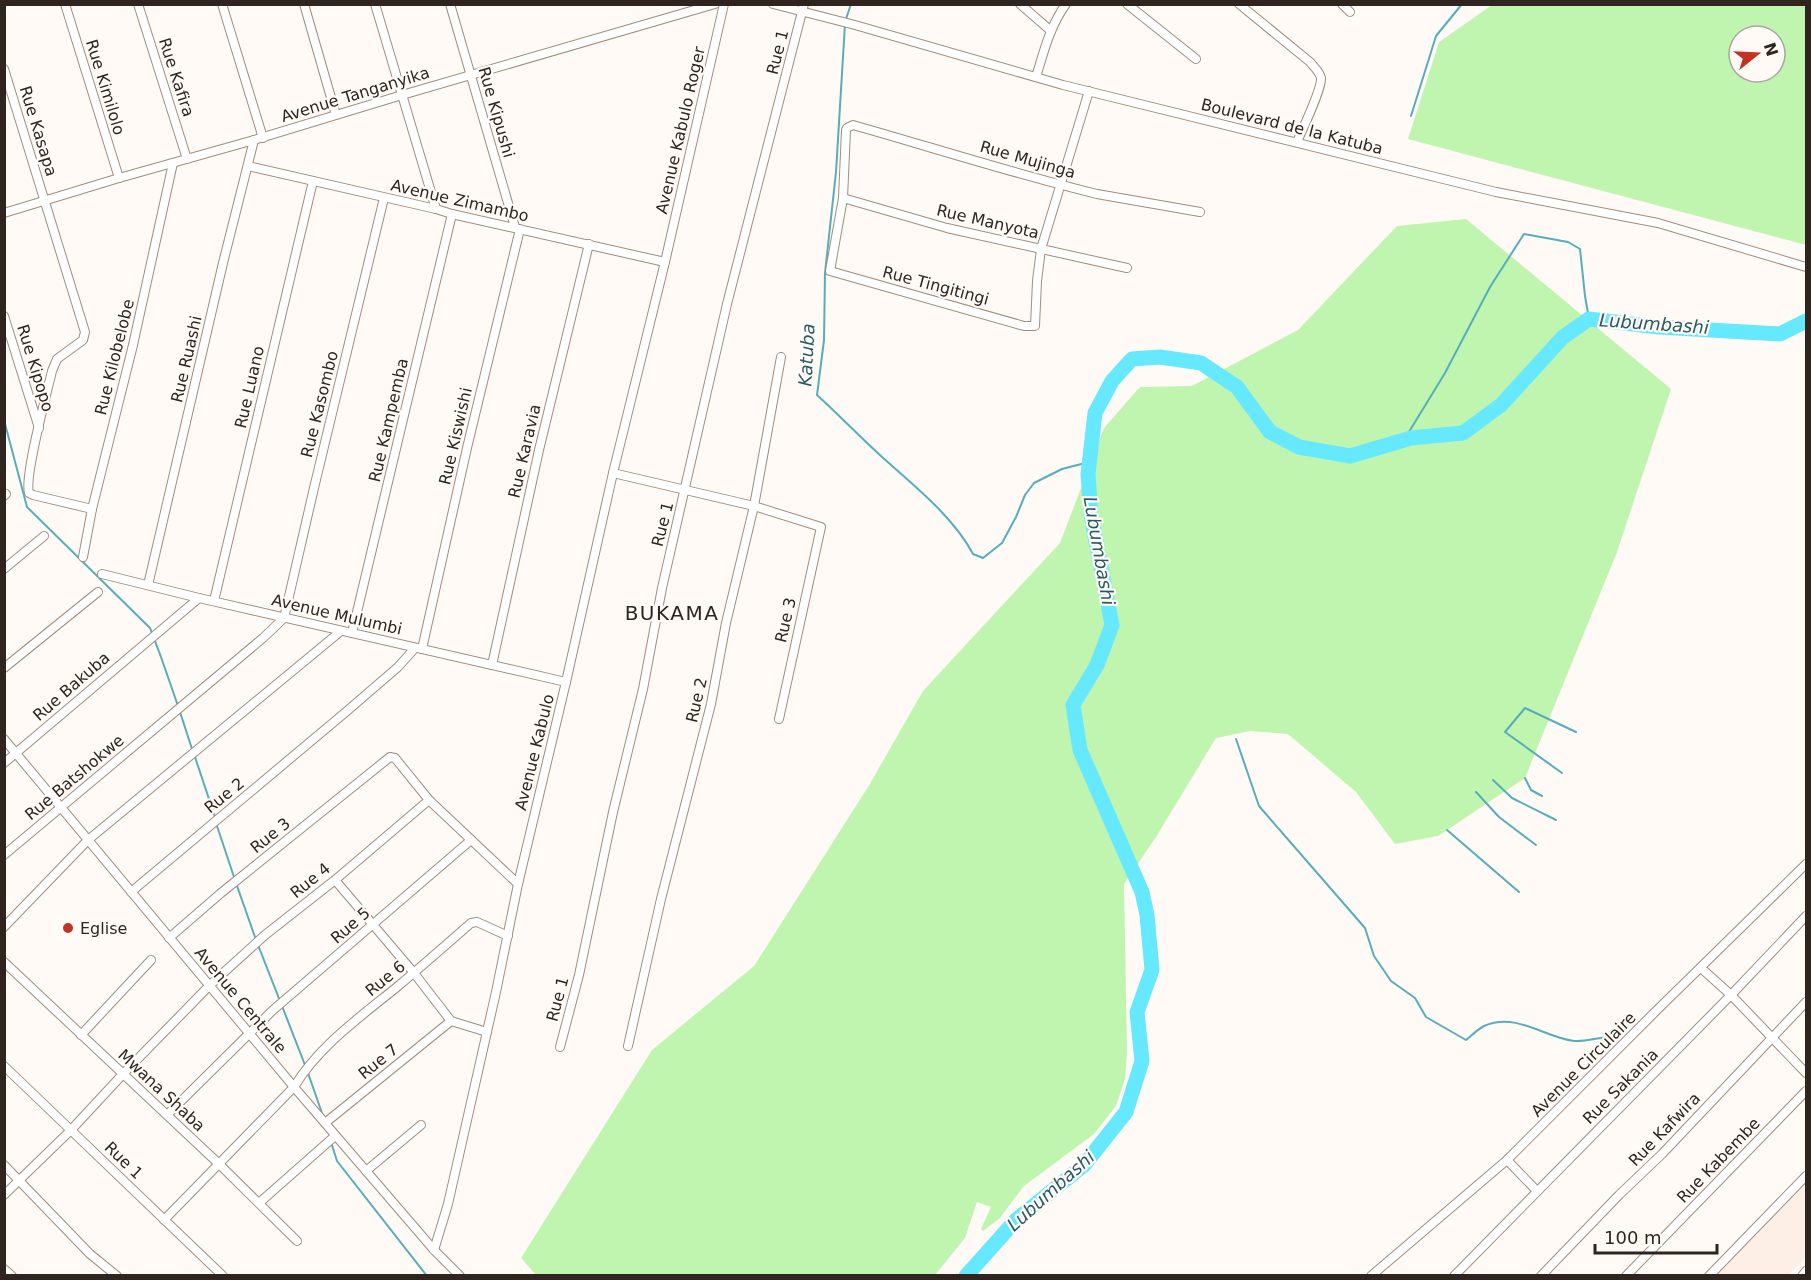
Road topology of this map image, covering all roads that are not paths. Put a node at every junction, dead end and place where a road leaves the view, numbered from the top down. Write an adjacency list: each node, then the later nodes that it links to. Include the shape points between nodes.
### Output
1 (65, 4): 30 (street, Rue Kimilolo)
2 (138, 4): 27 (street, Rue Kafira)
3 (222, 4): 25 (street)
4 (304, 4): 24 (street)
5 (375, 4): 23 (street)
6 (450, 4): 20 (street, Rue Kipushi)
7 (715, 4): 20 (street, Avenue Tanganyika)
8 (724, 4): 43 (street, Avenue Kabulo Roger)
9 (773, 4): 15 (street, Boulevard de la Katuba)
10 (1020, 4): 17 (street)
11 (1066, 4): 17 (street)
12 (1127, 4): 18 (street)
13 (1239, 4): 26 (street, via 1310,62 1321,77)
14 (1342, 4): 16 (street)
15 (804, 8): 21 (street, Boulevard de la Katuba); 50 (street, Rue 1, via 727,304)
16 (1350, 12)
17 (1051, 31): 21 (street)
18 (1196, 59)
19 (4, 69): 35 (street, Rue Kasapa)
20 (471, 75): 23 (street, Avenue Tanganyika); 40 (street, Rue Kipushi)
21 (1036, 77): 22 (street, Boulevard de la Katuba)
22 (1089, 90): 26 (street, Boulevard de la Katuba); 32 (street)
23 (402, 95): 24 (street, Avenue Tanganyika); 36 (street)
24 (336, 115): 25 (street, Avenue Tanganyika)
25 (258, 139): 27 (street, Avenue Tanganyika); 29 (street, Rue Ruashi)
26 (1297, 142): 44 (street, Boulevard de la Katuba, via 1496,192 1658,223)
27 (187, 159): 28 (street, Avenue Tanganyika)
28 (173, 163): 30 (street, Avenue Tanganyika); 52 (street, Rue Kilobelobe)
29 (248, 166): 31 (street, Avenue Zimambo); 57 (street, Rue Ruashi)
30 (119, 178): 35 (street, Avenue Tanganyika)
31 (313, 181): 33 (street, Avenue Zimambo); 60 (street, Rue Luano)
32 (1059, 184): 34 (street, Rue Mujinga, via 849,126); 37 (street, Rue Mujinga); 42 (street)
33 (384, 198): 36 (street, Avenue Zimambo); 61 (street, Rue Kasombo)
34 (843, 198): 42 (street, Rue Manyota, via 946,228); 42 (street, Rue Tingitingi, via 830,271 1024,326 1035,326)
35 (45, 202): 38 (street, Avenue Tanganyika); 48 (street, Rue Kasapa, via 85,332 83,340 57,359)
36 (436, 209): 39 (street, Avenue Zimambo)
37 (1200, 212)
38 (4, 213)
39 (452, 214): 40 (street, Avenue Zimambo); 63 (street, Rue Kampemba)
40 (517, 228): 41 (street, Avenue Zimambo); 64 (street, Rue Kiswishi)
41 (589, 244): 43 (street, Avenue Zimambo); 65 (street, Rue Karavia)
42 (1041, 249): 45 (street, Rue Manyota)
43 (665, 262): 49 (street, Avenue Kabulo)
44 (1806, 267)
45 (1127, 268)
46 (4, 316): 48 (street, Rue Kipopo)
47 (781, 357): 51 (street, Rue 2)
48 (39, 428): 52 (street, via 29,492)
49 (613, 473): 50 (street); 67 (street, Avenue Kabulo)
50 (686, 490): 51 (street); 99 (street, Rue 1)
51 (754, 506): 68 (street, Rue 3, via 821,527); 98 (street, Rue 2, via 711,704)
52 (92, 508): 54 (street, Rue Kilobelobe)
53 (44, 536): 55 (street)
54 (83, 556)
55 (4, 569)
56 (102, 574): 57 (street, Avenue Mulumbi)
57 (148, 585): 59 (street, Avenue Mulumbi)
58 (98, 592): 66 (street)
59 (199, 598): 60 (street, Avenue Mulumbi); 70 (street, Rue Bakuba)
60 (214, 601): 61 (street, Avenue Mulumbi)
61 (284, 618): 62 (street, Avenue Mulumbi); 73 (street, Rue Batshokwe)
62 (341, 630): 63 (street, Avenue Mulumbi); 74 (street)
63 (352, 633): 64 (street, Avenue Mulumbi)
64 (419, 649): 65 (street, Avenue Mulumbi); 80 (street, Rue 2)
65 (492, 665): 67 (street, Avenue Mulumbi)
66 (4, 668)
67 (566, 682): 79 (street, Avenue Kabulo)
68 (779, 719)
69 (4, 739): 70 (street, Avenue Centrale)
70 (17, 753): 71 (street, Rue Bakuba); 73 (street, Avenue Centrale)
71 (4, 763)
72 (429, 800): 75 (street); 78 (street, Rue 4); 85 (street, Rue 3, via 390,757)
73 (61, 808): 74 (street, Avenue Centrale); 76 (street, Rue Batshokwe)
74 (88, 840): 80 (street, Avenue Centrale); 83 (street)
75 (471, 840): 79 (street); 82 (street, Rue 5)
76 (4, 855)
77 (1806, 864): 88 (street, Avenue Circulaire)
78 (335, 880): 82 (street); 90 (street, Rue 4)
79 (518, 884): 84 (street, Avenue Kabulo)
80 (131, 892): 85 (street, Avenue Centrale)
81 (1806, 916): 91 (street, Rue Sakania)
82 (373, 925): 89 (street); 94 (street, Rue 5)
83 (4, 927)
84 (508, 936): 89 (street, Rue 6, via 471,923); 95 (street, Avenue Kabulo)
85 (169, 938): 90 (street, Avenue Centrale)
86 (151, 960): 96 (street)
87 (4, 962): 96 (street, Mwana Shaba)
88 (1701, 968): 91 (street); 110 (street, Avenue Circulaire)
89 (414, 973): 93 (street); 103 (street, Rue 6, via 332,1040)
90 (210, 985): 94 (street, Avenue Centrale); 102 (street, Rue 4)
91 (1731, 995): 97 (street); 116 (street, Rue Sakania)
92 (1806, 1002): 97 (street, Rue Kafwira)
93 (450, 1022): 95 (street); 106 (street, Rue 7)
94 (249, 1032): 103 (street, Avenue Centrale); 105 (street, Rue 5)
95 (487, 1032): 121 (street, Avenue Kabulo)
96 (81, 1035): 102 (street, Mwana Shaba)
97 (1772, 1038): 101 (street); 130 (street, Rue Kafwira)
98 (628, 1046)
99 (560, 1047)
100 (4, 1066): 108 (street, Rue 1)
101 (1806, 1072)
102 (123, 1074): 105 (street, Mwana Shaba); 108 (street, Rue 4)
103 (294, 1087): 106 (street, Avenue Centrale); 111 (street, Rue 6)
104 (1806, 1091): 131 (street, Rue Kabembe)
105 (167, 1115): 111 (street, Mwana Shaba)
106 (325, 1123): 109 (street, Avenue Centrale)
107 (421, 1125): 113 (street)
108 (70, 1130): 115 (street, Rue 4); 119 (street, Rue 1)
109 (335, 1136): 113 (street, Avenue Centrale); 118 (street)
110 (1507, 1160): 116 (street); 128 (street, Avenue Circulaire)
111 (218, 1163): 118 (street, Mwana Shaba); 119 (street, Rue 6)
112 (4, 1165): 115 (street)
113 (366, 1171): 121 (street, Avenue Centrale)
114 (1806, 1176): 132 (street)
115 (20, 1180): 117 (street, Rue 4); 125 (street, via 90,1254)
116 (1537, 1191): 129 (street, Rue Sakania)
117 (4, 1195)
118 (259, 1203): 120 (street, Mwana Shaba)
119 (164, 1220): 126 (street, Rue 1)
120 (297, 1242)
121 (434, 1250): 127 (street, Avenue Centrale)
122 (4, 1269): 124 (street)
123 (1806, 1271): 133 (street)
124 (12, 1275)
125 (117, 1275)
126 (223, 1275)
127 (460, 1275)
128 (1371, 1275)
129 (1454, 1275)
130 (1540, 1275)
131 (1626, 1275)
132 (1709, 1275)
133 (1802, 1275)

